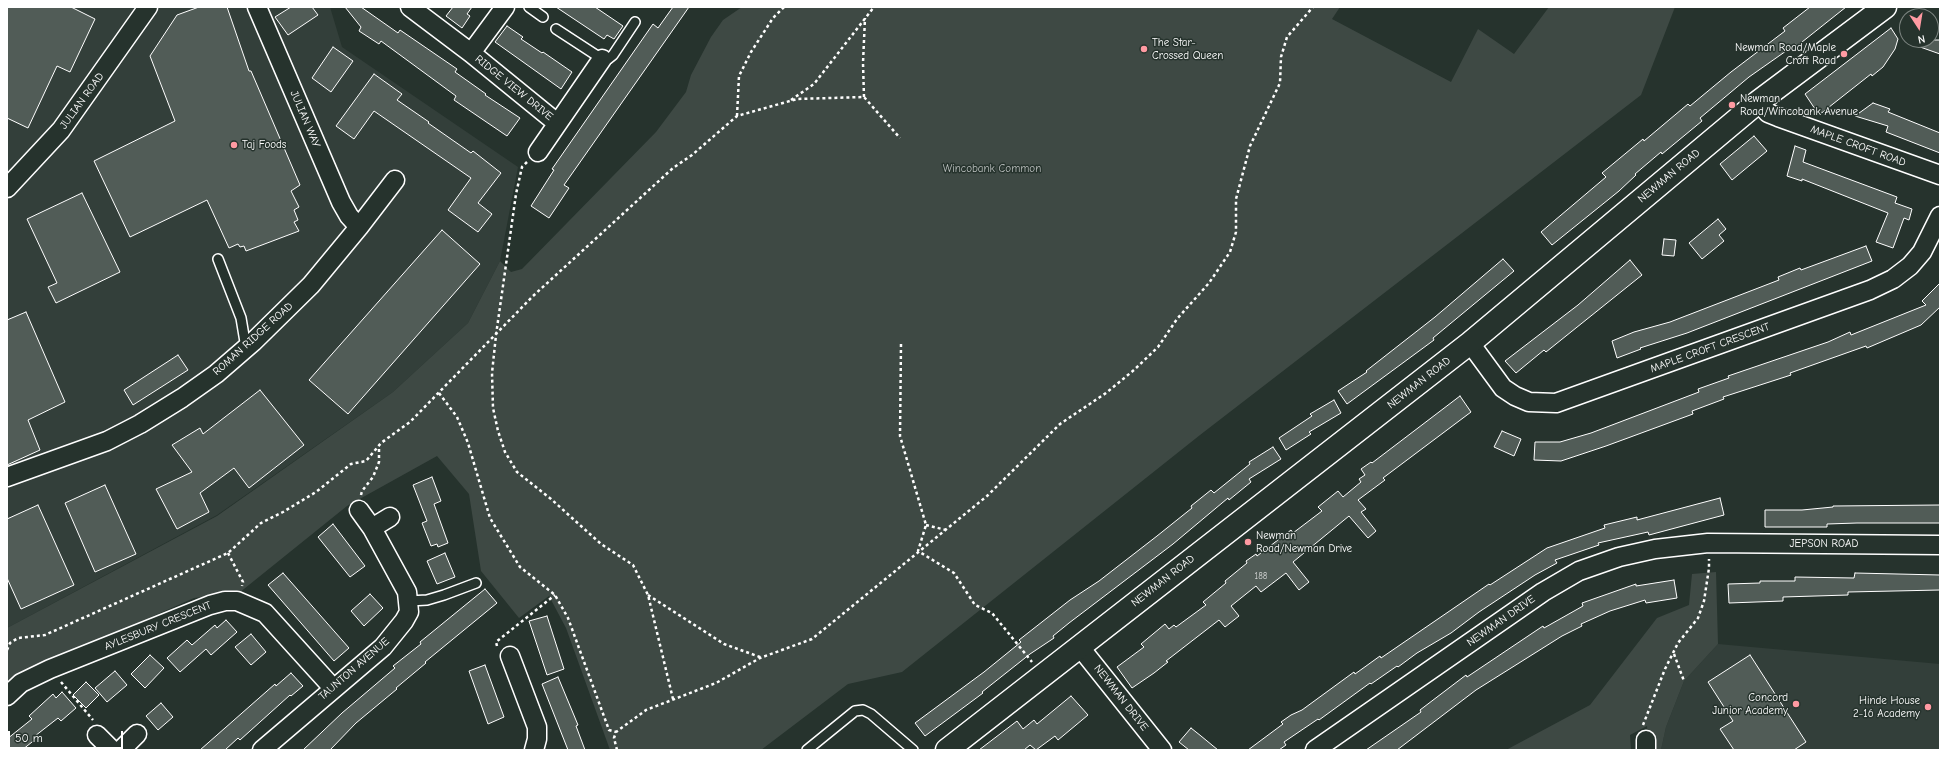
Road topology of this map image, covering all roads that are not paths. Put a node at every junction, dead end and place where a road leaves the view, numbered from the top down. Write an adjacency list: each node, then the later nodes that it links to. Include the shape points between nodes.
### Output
1 (148, 7): 17 (street, JULIAN ROAD, via 60,130)
2 (258, 7): 19 (street, JULIAN WAY, via 341,202)
3 (410, 7): 10 (street, RIDGE VIEW DRIVE)
4 (505, 7): 10 (street, RIDGE VIEW DRIVE)
5 (529, 7): 7 (lane)
6 (1884, 7): 12 (street, NEWMAN ROAD)
7 (543, 17)
8 (635, 22): 11 (lane, via 613,55)
9 (556, 29): 11 (lane)
10 (471, 53): 13 (street, RIDGE VIEW DRIVE)
11 (602, 60): 13 (street, RIDGE VIEW DRIVE)
12 (1758, 102): 15 (street, MAPLE CROFT ROAD, via 1768,113); 21 (street, NEWMAN ROAD)
13 (557, 123): 14 (street, RIDGE VIEW DRIVE)
14 (538, 152)
15 (1940, 175)
16 (395, 180): 19 (street, ROMAN RIDGE ROAD)
17 (7, 188)
18 (1940, 216): 21 (street, MAPLE CROFT CRESCENT, via 1922,252 1910,266 1893,279 1870,290 1556,403 1529,402 1503,388)
19 (359, 227): 22 (street, ROMAN RIDGE ROAD, via 311,285)
20 (218, 259): 22 (lane, via 241,318)
21 (1470, 343): 31 (street, NEWMAN ROAD)
22 (246, 348): 23 (street, ROMAN RIDGE ROAD, via 216,374 140,424 107,441)
23 (7, 477)
24 (359, 510): 26 (street)
25 (390, 517): 26 (street)
26 (372, 528): 30 (street, via 407,592)
27 (1708, 543): 28 (street, JEPSON ROAD); 45 (street, NEWMAN DRIVE, via 1655,549 1619,557 1579,571 1543,592)
28 (1940, 545)
29 (476, 583): 30 (lane, via 427,600)
30 (409, 601): 33 (street, TAUNTON AVENUE, via 409,612 404,621 383,647)
31 (1079, 646): 43 (street, NEWMAN ROAD); 44 (street, NEWMAN DRIVE)
32 (510, 656): 40 (street, via 536,727 537,739)
33 (333, 688): 34 (street, AYLESBURY CRESCENT, via 265,613 237,601 225,601 50,669 21,683); 39 (street, TAUNTON AVENUE)
34 (7, 696)
35 (137, 734): 38 (street)
36 (98, 735): 37 (street)
37 (112, 750)
38 (121, 750)
39 (262, 750)
40 (534, 750)
41 (807, 750): 42 (lane, via 855,711 863,710)
42 (913, 750)
43 (947, 750)
44 (1162, 750)
45 (1315, 750)

